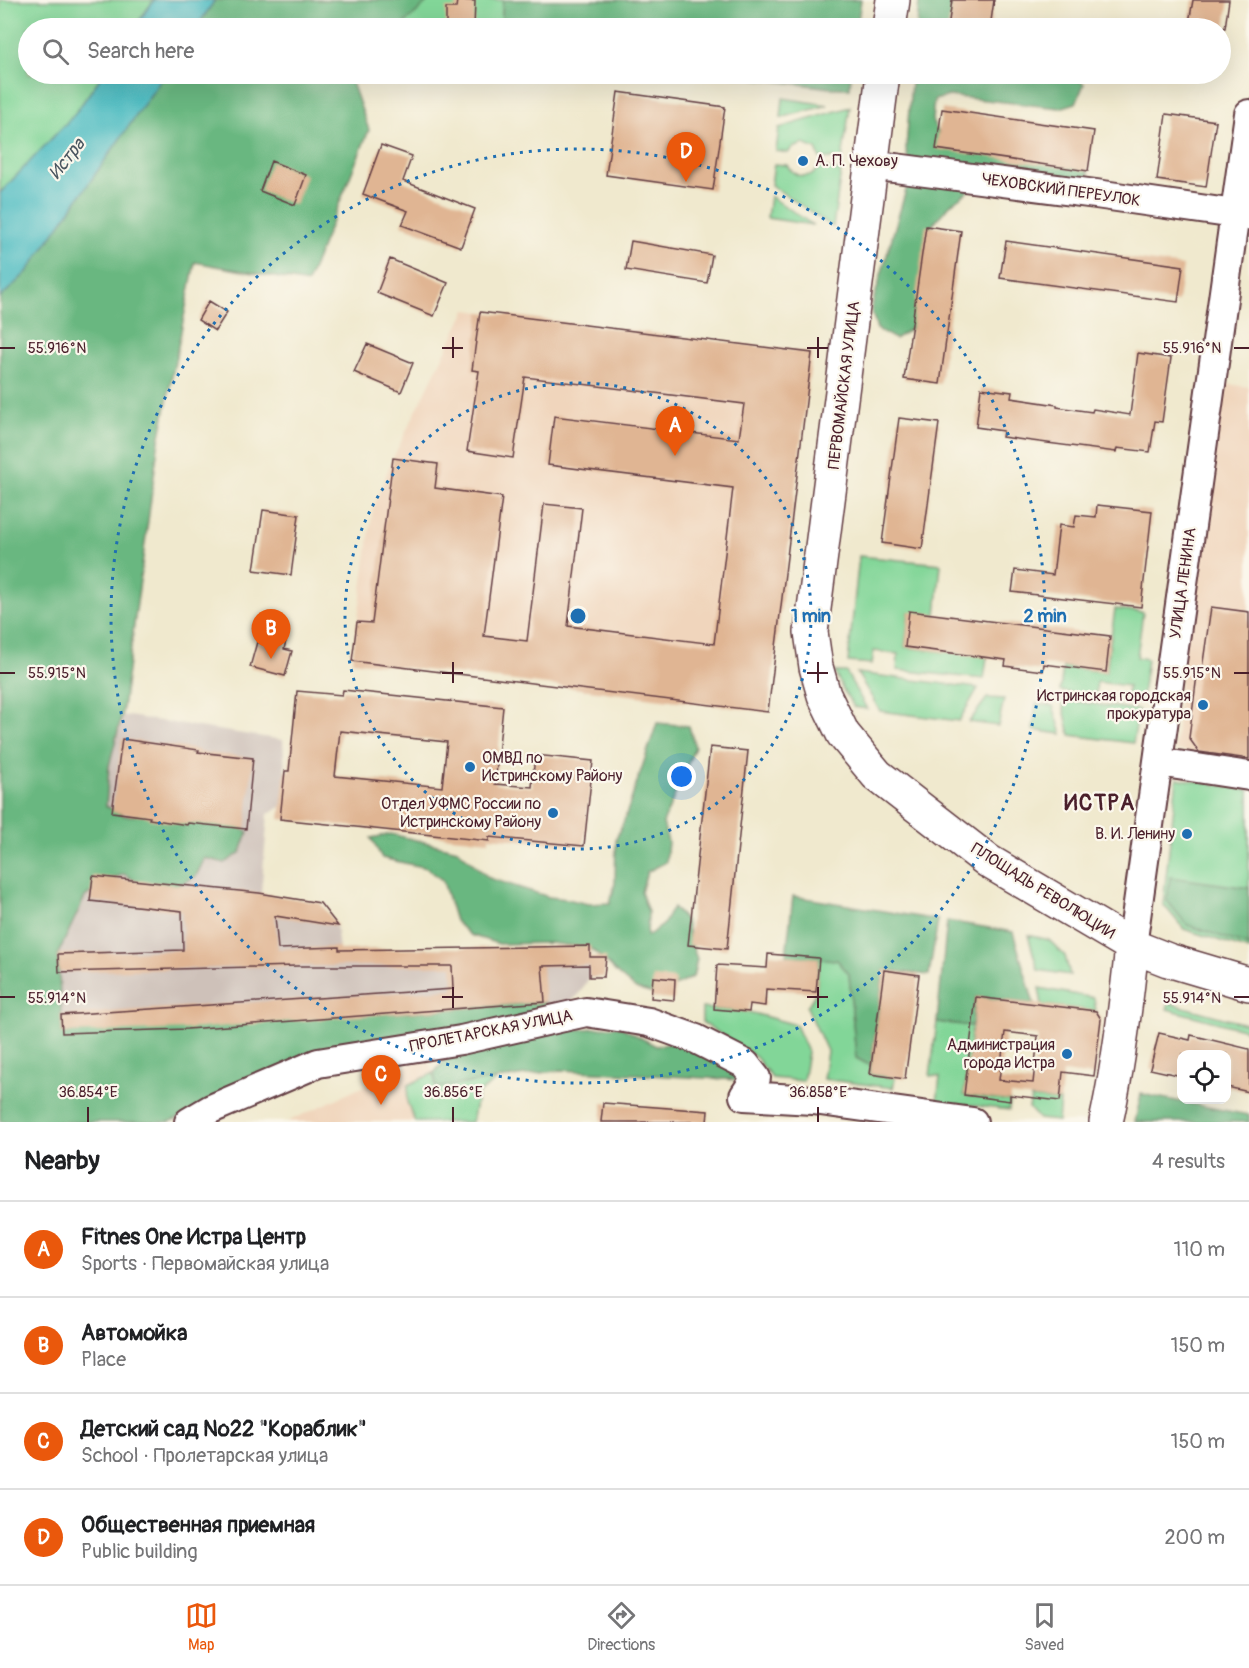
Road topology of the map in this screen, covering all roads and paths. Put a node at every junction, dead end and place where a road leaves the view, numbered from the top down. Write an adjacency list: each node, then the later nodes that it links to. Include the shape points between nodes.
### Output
1 (894, 0): 2 (main road)
2 (891, 18)
3 (882, 84): 5 (main road, ПЕРВОМАЙСКАЯ УЛИЦА)
4 (1249, 114): 6 (street, УЛИЦА ЛЕНИНА)
5 (872, 166): 6 (street, ЧЕХОВСКИЙ ПЕРЕУЛОК); 7 (main road, ПЕРВОМАЙСКАЯ УЛИЦА, via 811,632)
6 (1242, 216): 8 (street, УЛИЦА ЛЕНИНА)
7 (824, 695): 10 (main road, ПЛОЩАДЬ РЕВОЛЮЦИИ, via 843,734 877,774 988,861)
8 (1158, 762): 9 (street); 10 (street, УЛИЦА ЛЕНИНА)
9 (1249, 776)
10 (1132, 946): 11 (main road, ПЛОЩАДЬ РЕВОЛЮЦИИ); 14 (main road, УЛИЦА ЛЕНИНА, via 1116,1077)
11 (1249, 984)
12 (189, 1122): 13 (street, ПРОЛЕТАРСКАЯ УЛИЦА, via 318,1063 461,1040 586,1012 649,1022 734,1057 756,1078 744,1096 813,1100)
13 (973, 1122)
14 (1106, 1122)

